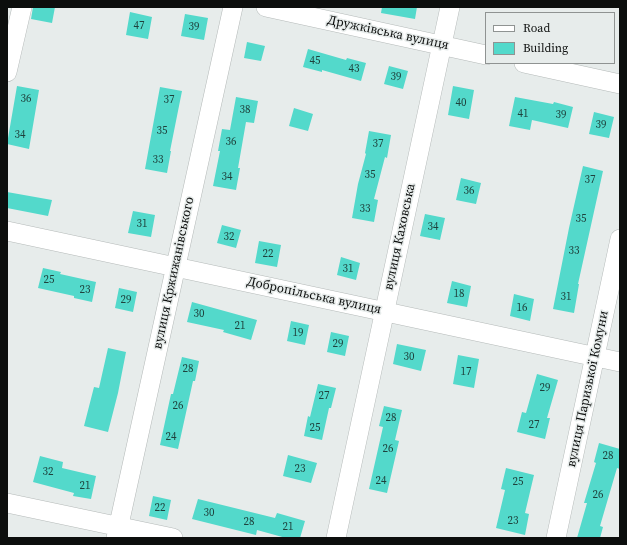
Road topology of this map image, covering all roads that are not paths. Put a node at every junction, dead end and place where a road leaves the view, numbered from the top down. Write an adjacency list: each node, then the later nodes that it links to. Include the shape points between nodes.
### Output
1 (22, 7): 8 (street)
2 (233, 7): 12 (street, вулиця Кржижанівського)
3 (266, 7): 5 (street, Дружківська вулиця)
4 (450, 7): 5 (street, вулиця Каховська)
5 (441, 45): 6 (street, Дружківська вулиця); 13 (street, вулиця Каховська)
6 (485, 55)
7 (529, 64): 9 (street)
8 (7, 72)
9 (620, 84)
10 (7, 231): 12 (street, Добропільська вулиця)
11 (620, 239): 14 (street, вулиця Паризької Комуни)
12 (176, 267): 13 (street, Добропільська вулиця); 17 (street, вулиця Кржижанівського)
13 (384, 312): 14 (street, Добропільська вулиця); 19 (street, вулиця Каховська)
14 (595, 357): 15 (street, Добропільська вулиця); 20 (street, вулиця Паризької Комуни)
15 (620, 362)
16 (7, 503): 17 (street)
17 (117, 532): 18 (street)
18 (173, 538)
19 (336, 538)
20 (556, 538)

